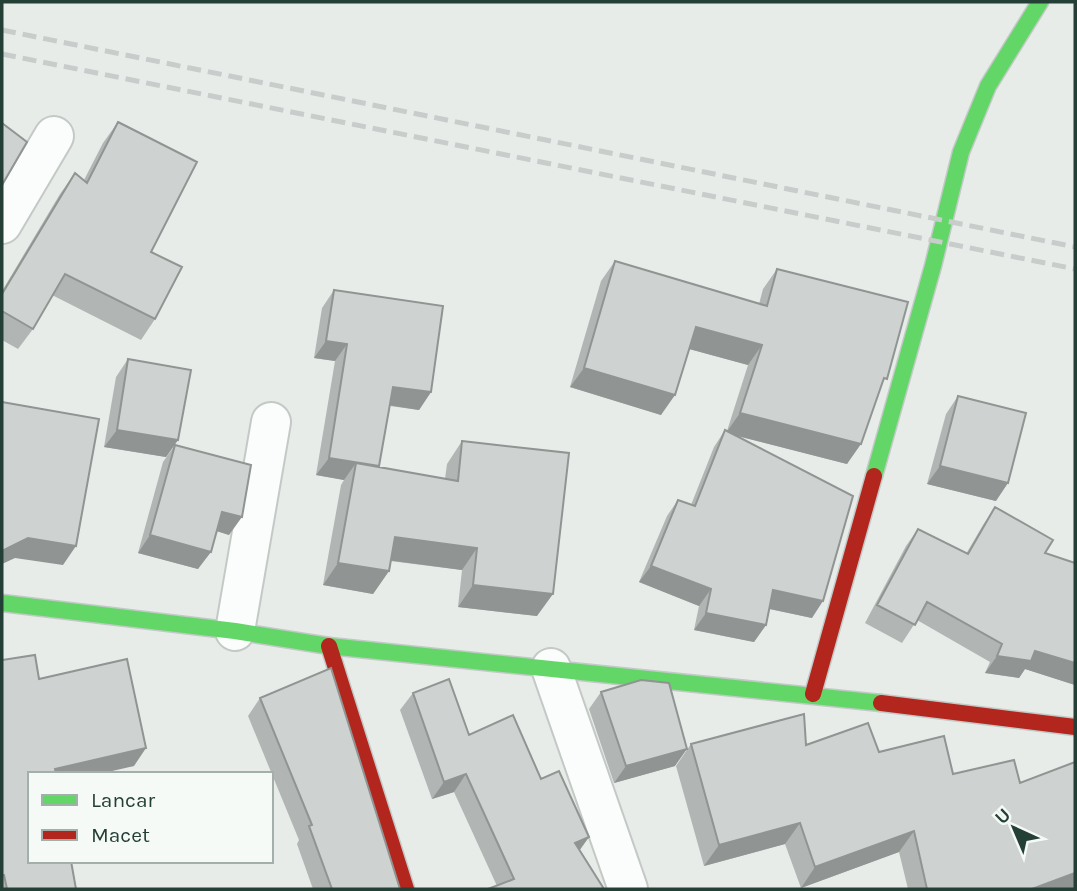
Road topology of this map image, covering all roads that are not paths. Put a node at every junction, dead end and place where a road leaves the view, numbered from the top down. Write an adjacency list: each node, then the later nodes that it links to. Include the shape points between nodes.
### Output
1 (1040, 2): 9 (street, via 988,86 961,152)
2 (54, 136): 3 (street)
3 (2, 224)
4 (271, 422): 6 (street)
5 (2, 603): 6 (street)
6 (234, 631): 7 (street)
7 (329, 646): 8 (street); 11 (street)
8 (551, 668): 9 (street); 12 (street)
9 (813, 694): 10 (street)
10 (1075, 727)
11 (406, 889)
12 (628, 889)

